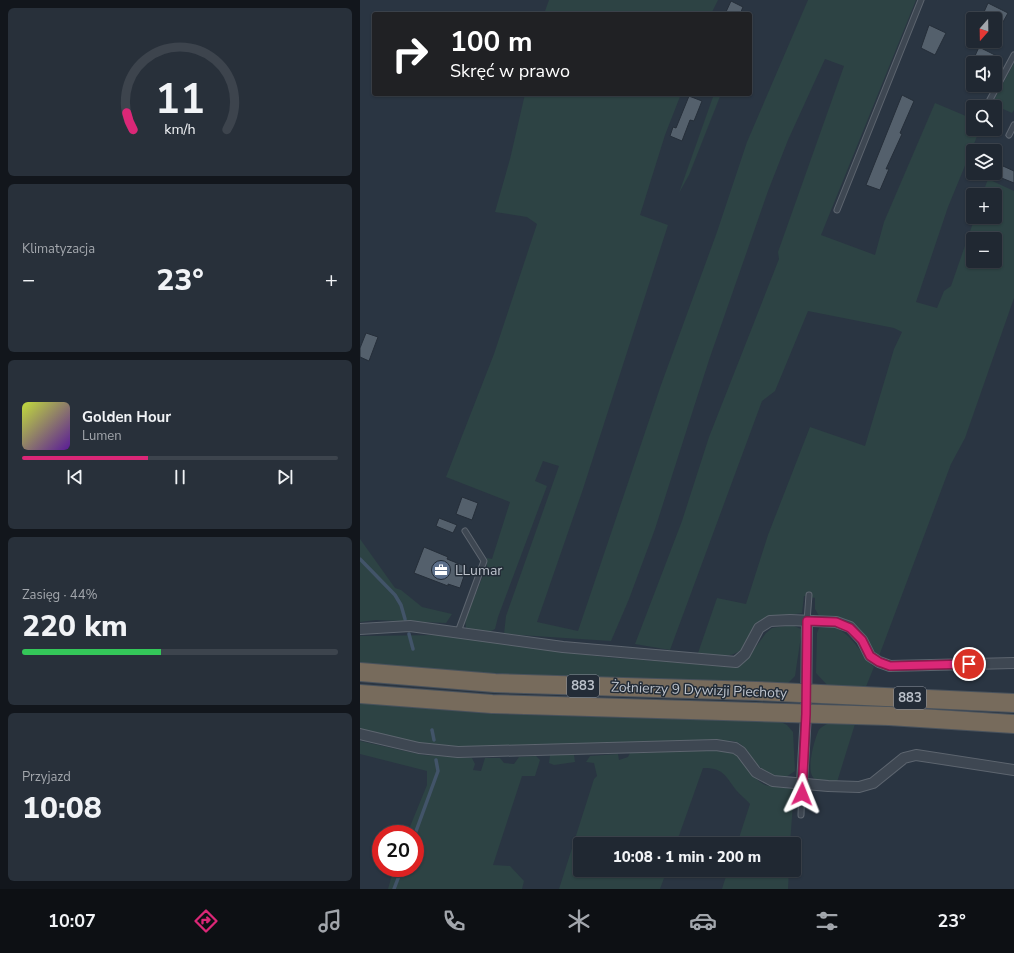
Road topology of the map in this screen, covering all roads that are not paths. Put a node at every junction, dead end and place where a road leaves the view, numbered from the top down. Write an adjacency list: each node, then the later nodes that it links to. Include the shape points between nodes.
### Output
1 (921, 0): 6 (lane)
2 (1014, 55): 3 (lane)
3 (990, 100)
4 (1014, 124): 5 (lane)
5 (1009, 135)
6 (837, 210)
7 (465, 530): 11 (lane, via 484,561)
8 (809, 595): 9 (lane)
9 (807, 621): 11 (street, via 770,621 759,628 745,654 736,662 563,647); 12 (street, via 836,622 850,628 862,640 870,656 890,666); 15 (street)
10 (360, 629): 11 (street, via 410,626)
11 (458, 632)
12 (1014, 663)
13 (360, 672): 15 (highway, Żołnierzy 9 Dywizji Piechoty / 883, via 495,683)
14 (360, 694): 17 (highway, Żołnierzy 9 Dywizji Piechoty / 883, via 492,704)
15 (806, 694): 16 (highway, Żołnierzy 9 Dywizji Piechoty / 883); 17 (street)
16 (1014, 703)
17 (806, 714): 18 (highway, Żołnierzy 9 Dywizji Piechoty / 883); 21 (street)
18 (1014, 724)
19 (360, 734): 21 (street, via 419,748 458,752 716,745 735,748 741,752 763,777 773,781)
20 (1014, 770): 21 (street, via 916,755 904,758 873,782 859,787)
21 (802, 784): 22 (lane)
22 (801, 816)

